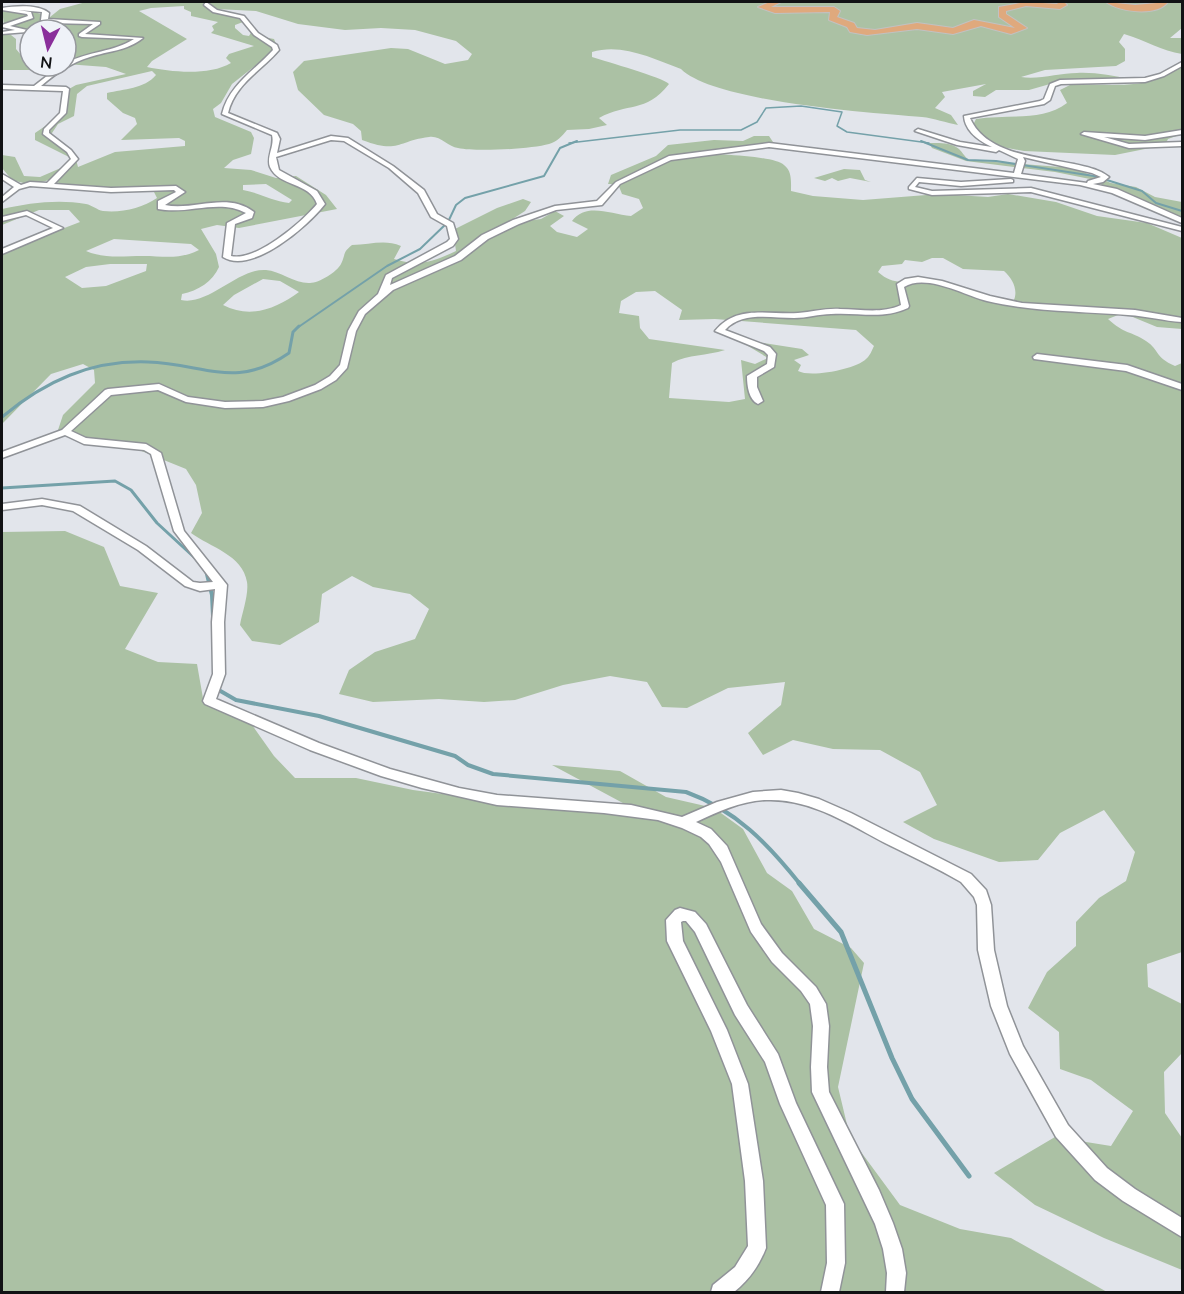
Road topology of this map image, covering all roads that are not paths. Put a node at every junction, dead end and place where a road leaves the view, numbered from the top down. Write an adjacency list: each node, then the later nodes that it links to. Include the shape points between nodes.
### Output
1 (20, 2): 7 (street)
2 (777, 2): 3 (main road, via 762,7 831,9 836,11 832,18 851,25 853,30 871,33 913,26 956,31 974,23 1014,32 1023,28 1002,15 1002,9 1026,4 1060,7)
3 (1060, 2)
4 (1110, 2): 5 (main road, via 1139,8 1161,6)
5 (1164, 2)
6 (206, 4): 20 (street, via 215,11 242,17 256,34 275,46 276,50 264,63 240,82 225,114 275,134 278,142)
7 (17, 8): 8 (street, via 4,9 29,13); 15 (street, via 44,11 47,21 98,23 82,32 84,36 140,38 119,50 83,57 47,76)
8 (28, 18)
9 (18, 21): 10 (street, via 4,26)
10 (18, 29)
11 (18, 32): 12 (street)
12 (2, 33)
13 (1182, 64): 19 (street, via 1144,80 1060,82 1052,85 1042,103 966,117 981,139)
14 (2, 87): 15 (street)
15 (36, 88): 24 (street, via 66,89 63,113 46,130 46,135 75,159)
16 (918, 131): 19 (street, via 969,147)
17 (1182, 132): 18 (street, via 1145,138 1084,134 1129,146)
18 (1182, 144)
19 (1001, 150): 21 (street, via 1022,161); 23 (street, via 1106,177)
20 (273, 156): 24 (street, via 276,170 315,192 321,204 280,241 239,260 230,260 225,253 231,224 250,213 244,208 213,204 168,209 159,205 181,191 176,188 111,190); 32 (street, via 331,138 346,140 391,167 421,192 434,215 450,225 454,239 450,244 389,277)
21 (1017, 174): 23 (street); 32 (street, via 791,146 748,146 681,155 618,183 599,203 555,208 497,230 458,258)
22 (2, 176): 25 (street)
23 (1080, 183): 26 (street)
24 (50, 184): 25 (street)
25 (20, 187): 27 (street)
26 (1122, 195): 29 (street); 30 (street, via 1018,181 961,184 922,179 913,182 911,188 932,193 1031,190)
27 (2, 200)
28 (2, 219): 31 (street, via 27,213 59,228)
29 (1182, 221)
30 (1182, 229)
31 (2, 252)
32 (382, 294): 37 (street, via 362,313 352,331 344,366 318,387 263,404 225,405 186,399 159,387 108,392)
33 (1182, 320): 36 (street, via 998,301 949,285 914,280 900,286 905,306 896,312 757,314 734,318 722,326 719,331 771,354 771,365 752,376)
34 (1037, 357): 35 (street, via 1127,368)
35 (1182, 387)
36 (758, 401)
37 (66, 432): 38 (street); 40 (street, via 84,441 146,447 156,453 179,531)
38 (2, 455)
39 (2, 507): 40 (street, via 42,502 76,508 142,548 189,584)
40 (221, 585): 41 (street, via 219,674 209,701 298,742 363,766 444,788 498,800 631,811)
41 (681, 823): 42 (street, via 745,799 764,795 791,797 824,806 966,878 981,894 984,905 986,950 999,1006 1016,1049 1062,1131 1101,1174); 45 (street, via 714,839 756,928 818,1005 821,1096 883,1224 894,1254)
42 (1182, 1228)
43 (720, 1293): 44 (street, via 741,1274 757,1248 754,1181 740,1084 719,1030 675,941 673,920 680,914 690,916 701,928 741,1010 772,1059 788,1104 835,1204 836,1263)
44 (830, 1293)
45 (895, 1293)

